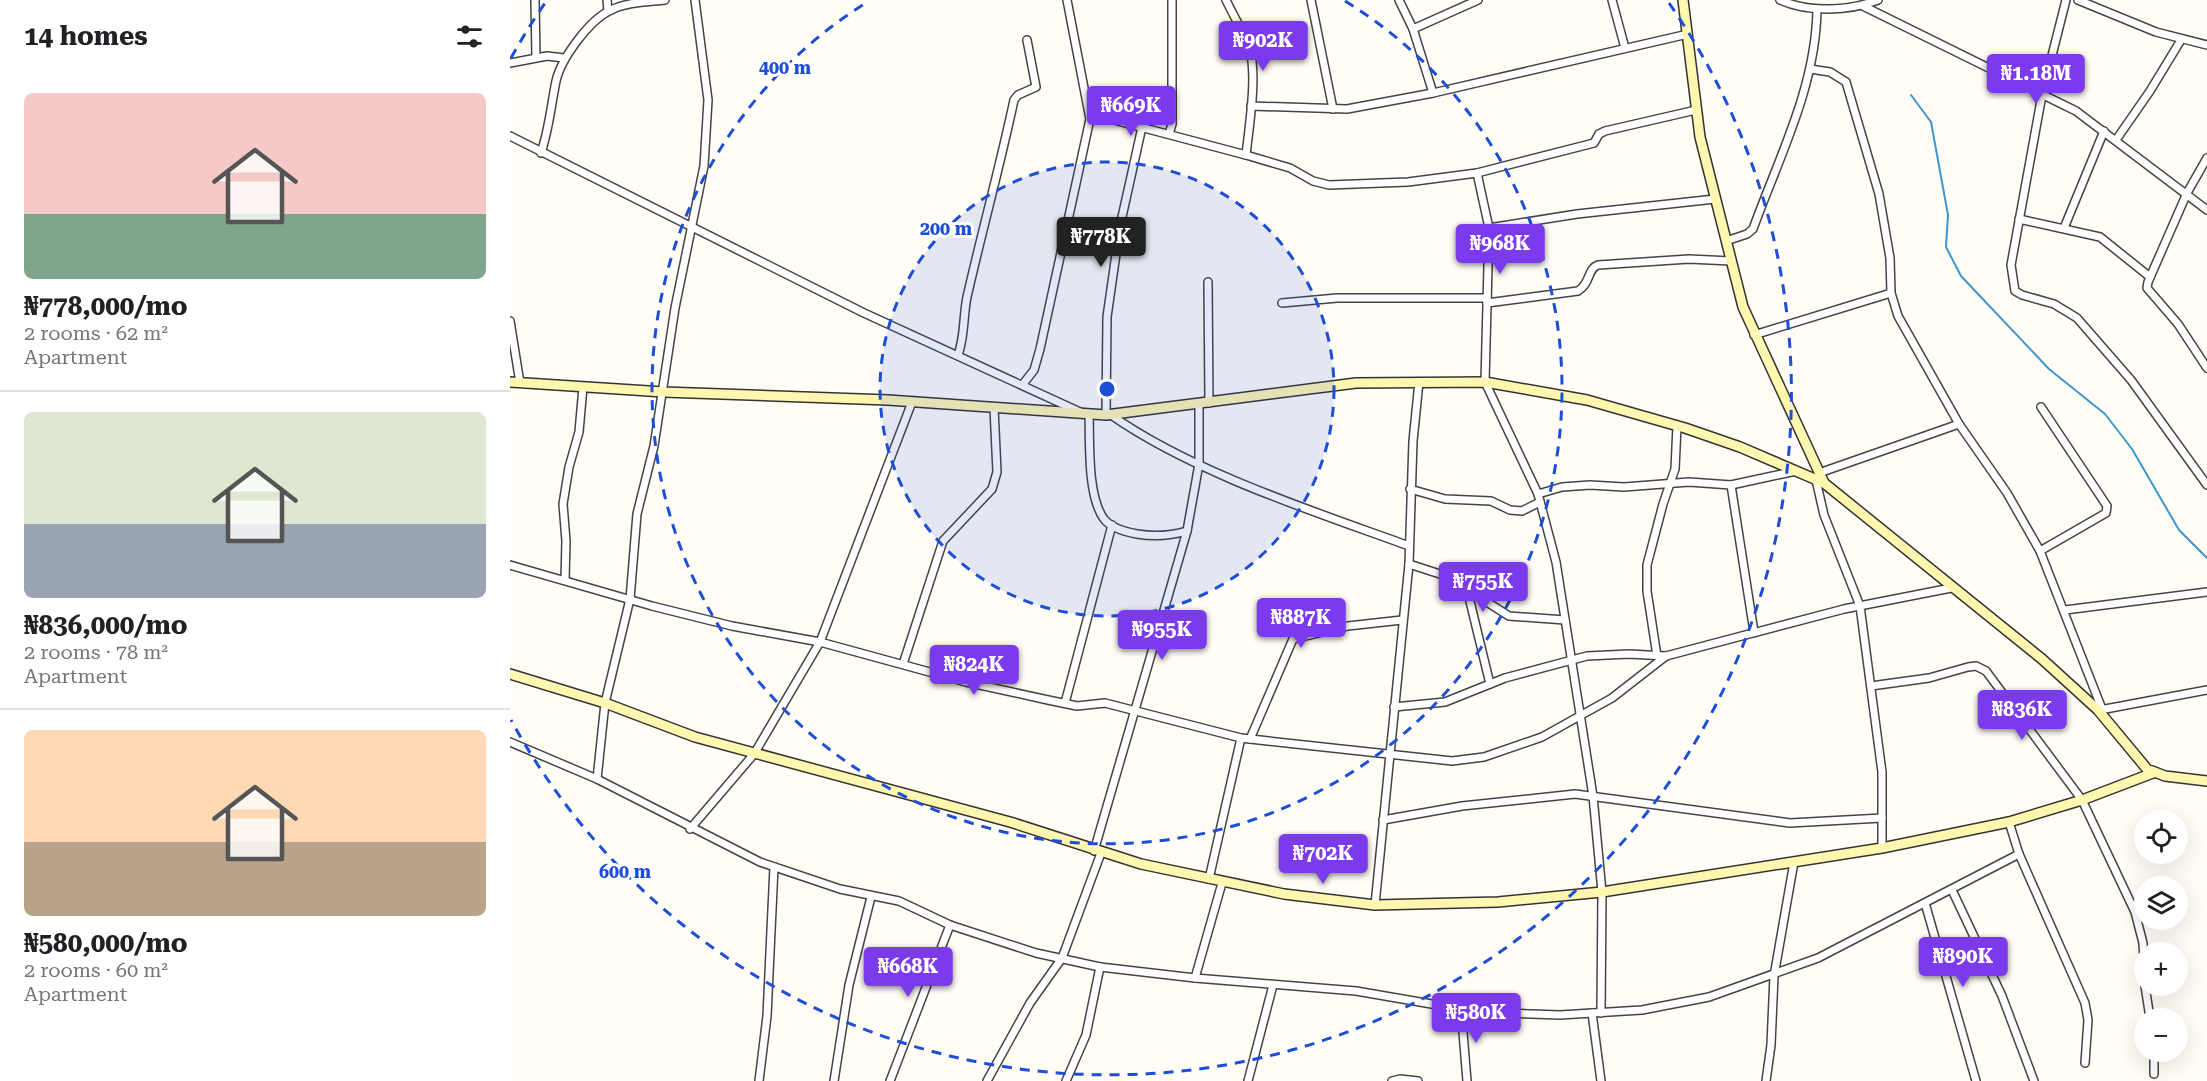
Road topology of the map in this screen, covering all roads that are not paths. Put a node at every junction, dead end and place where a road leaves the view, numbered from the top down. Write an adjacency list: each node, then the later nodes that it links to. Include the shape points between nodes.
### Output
1 (535, 0): 27 (street)
2 (607, 0): 20 (street)
3 (665, 0): 20 (street, via 622,5)
4 (695, 0): 50 (street, via 708,100 704,166)
5 (1068, 0): 36 (street)
6 (1172, 0): 39 (street)
7 (1226, 0): 33 (street, via 1249,48)
8 (1311, 0): 34 (street)
9 (1399, 0): 21 (street)
10 (1478, 0): 21 (street)
11 (1612, 0): 26 (street)
12 (1683, 0): 22 (street)
13 (1780, 0): 19 (street)
14 (1878, 0): 18 (street)
15 (2066, 0): 32 (street)
16 (2078, 0): 24 (street)
17 (1847, 3): 18 (street); 19 (street)
18 (1863, 6): 32 (street)
19 (1817, 9): 30 (street)
20 (608, 11): 28 (street)
21 (1413, 29): 31 (street)
22 (1688, 34): 26 (street); 35 (street)
23 (1027, 40): 62 (street, via 1036,87 1014,100 967,298)
24 (2181, 40): 25 (street); 41 (street)
25 (2207, 45)
26 (1625, 48): 31 (street)
27 (536, 57): 28 (street); 29 (street)
28 (564, 58): 42 (street)
29 (510, 63)
30 (1810, 69): 53 (street, via 1794,125 1753,229); 57 (street, via 1830,72 1846,82 1879,194 1890,258)
31 (1433, 93): 34 (street)
32 (2042, 94): 38 (street, via 2076,111); 49 (street)
33 (1251, 106): 34 (street); 43 (street)
34 (1333, 109)
35 (1696, 110): 45 (street, via 1605,131 1594,143); 47 (street)
36 (1090, 119): 37 (street, via 1099,116); 67 (street, via 1040,350 1034,370)
37 (1142, 127): 39 (street); 75 (street, via 1120,226 1107,317)
38 (2104, 132): 41 (street); 52 (street)
39 (1169, 134): 43 (street)
40 (510, 136): 42 (street)
41 (2116, 140): 46 (street)
42 (541, 153): 50 (street)
43 (1246, 155): 45 (street, via 1329,185 1408,182)
44 (2207, 158): 46 (street)
45 (1477, 173): 51 (street)
46 (2187, 193): 48 (street); 55 (street)
47 (1715, 199): 51 (street); 53 (street)
48 (2207, 210)
49 (2019, 219): 52 (street); 83 (street, via 2011,265 2016,291 2054,304 2077,318 2131,380)
50 (692, 225): 62 (street, via 864,313); 69 (street, via 675,308)
51 (1489, 228): 58 (street)
52 (2064, 228): 55 (street, via 2100,237)
53 (1726, 241): 54 (street)
54 (1731, 261): 58 (street, via 1598,265 1591,270 1586,286 1578,291); 61 (street)
55 (2150, 277): 63 (street, via 2147,288 2178,324)
56 (1208, 282): 71 (street)
57 (1891, 293): 61 (street); 76 (street, via 1898,316)
58 (1487, 300): 59 (street, via 1337,298); 66 (street)
59 (1282, 303)
60 (510, 321): 64 (street)
61 (1754, 335): 80 (street)
62 (958, 355): 67 (street)
63 (2207, 368)
64 (515, 382): 68 (street)
65 (1419, 382): 66 (street); 71 (street, via 1356,383); 84 (street)
66 (1485, 382): 77 (street, via 1587,400); 85 (street)
67 (1023, 384): 74 (street)
68 (583, 387): 69 (street); 93 (street, via 579,432 563,504)
69 (664, 393): 70 (street); 97 (street, via 637,514)
70 (912, 402): 73 (street); 103 (street)
71 (1204, 404): 75 (street); 78 (street)
72 (2041, 407): 90 (street, via 2107,506 2106,513)
73 (994, 408): 74 (street); 107 (street, via 998,472 995,482 944,542)
74 (1087, 414): 75 (street); 87 (street, via 1093,486 1098,508)
75 (1109, 415): 78 (street, via 1141,436)
76 (1959, 424): 80 (street); 90 (street)
77 (1677, 426): 79 (street); 81 (street)
78 (1199, 464): 88 (street); 89 (street)
79 (1796, 471): 80 (street); 82 (street)
80 (1820, 478): 94 (street); 98 (street, via 1828,525)
81 (1672, 483): 82 (street); 85 (street, via 1624,487 1590,484); 104 (street, via 1647,565)
82 (1731, 485): 102 (street)
83 (2207, 485)
84 (1410, 489): 86 (street, via 1445,499 1491,501 1510,510 1522,511); 89 (street)
85 (1538, 494): 86 (street)
86 (1540, 502): 101 (street, via 1557,562)
87 (1112, 525): 88 (street, via 1141,535 1170,536); 113 (street)
88 (1187, 531): 116 (street)
89 (1409, 546): 91 (street)
90 (2040, 551): 99 (street)
91 (1409, 564): 95 (street, via 1446,576); 100 (street)
92 (510, 566): 93 (street)
93 (565, 580): 97 (street)
94 (1951, 588): 98 (street); 115 (street)
95 (1467, 589): 101 (street, via 1509,616); 109 (street)
96 (2207, 592): 99 (street)
97 (630, 599): 103 (street, via 732,626); 112 (street)
98 (1860, 606): 102 (street); 110 (street)
99 (2065, 610): 115 (street)
100 (1402, 620): 114 (street); 119 (street, via 1348,626 1293,639)
101 (1565, 620): 106 (street)
102 (1754, 632): 105 (street)
103 (820, 642): 107 (street); 121 (street)
104 (1657, 656): 105 (street); 106 (street, via 1618,654)
105 (1666, 656): 117 (street, via 1612,698)
106 (1571, 661): 109 (street); 117 (street)
107 (903, 664): 113 (street)
108 (510, 674): 112 (street)
109 (1490, 684): 114 (street, via 1445,702)
110 (1871, 686): 127 (street, via 1929,678 1968,667 1986,671); 128 (street, via 1882,772)
111 (2207, 690): 115 (street)
112 (605, 703): 121 (street, via 695,737); 124 (street)
113 (1065, 703): 116 (street, via 1105,703)
114 (1394, 707): 122 (street)
115 (2100, 710): 123 (street)
116 (1135, 711): 118 (street); 133 (street)
117 (1580, 717): 122 (street, via 1542,737 1484,757 1452,761); 126 (street)
118 (1241, 738): 119 (street); 137 (street)
119 (1250, 739): 122 (street)
120 (510, 742): 124 (street)
121 (754, 754): 131 (street); 133 (street, via 1010,822)
122 (1390, 754): 129 (street)
123 (2153, 773): 125 (street); 127 (street)
124 (597, 779): 131 (street)
125 (2207, 781)
126 (1593, 796): 128 (street, via 1790,823); 129 (street, via 1575,794 1485,804); 140 (street)
127 (2082, 800): 130 (street); 145 (street, via 2135,912)
128 (1882, 818): 132 (street)
129 (1383, 820): 143 (street)
130 (2009, 822): 132 (street); 134 (street)
131 (690, 829): 136 (street)
132 (1882, 848): 135 (street)
133 (1098, 852): 137 (street); 146 (street)
134 (2019, 854): 139 (street); 155 (street, via 2085,1003)
135 (1794, 862): 140 (street); 148 (street)
136 (774, 867): 141 (street); 157 (street)
137 (1209, 879): 138 (street)
138 (1222, 883): 143 (street); 149 (street)
139 (1952, 890): 142 (street); 169 (street, via 2002,996)
140 (1602, 892): 143 (street, via 1498,902); 152 (street)
141 (871, 897): 144 (street, via 906,904); 158 (street, via 853,966)
142 (1925, 903): 148 (street); 168 (street)
143 (1375, 905)
144 (950, 925): 146 (street); 159 (street)
145 (2143, 942)
146 (1062, 958): 147 (street); 160 (street, via 1030,1003)
147 (1100, 967): 149 (street); 161 (street, via 1086,1035)
148 (1774, 976): 152 (street, via 1709,997 1642,1010); 167 (street)
149 (1195, 978): 150 (street)
150 (1273, 985): 151 (street, via 1398,996); 162 (street)
151 (1461, 1008): 153 (street, via 1478,1012); 165 (street)
152 (1600, 1012): 153 (street)
153 (1592, 1013): 166 (street)
154 (2154, 1062): 156 (street)
155 (2085, 1063)
156 (2154, 1074)
157 (759, 1081)
158 (834, 1081)
159 (890, 1081)
160 (987, 1081)
161 (1066, 1081)
162 (1248, 1081)
163 (1392, 1081): 164 (street)
164 (1418, 1081)
165 (1467, 1081)
166 (1601, 1081)
167 (1766, 1081)
168 (1976, 1081)
169 (2034, 1081)

